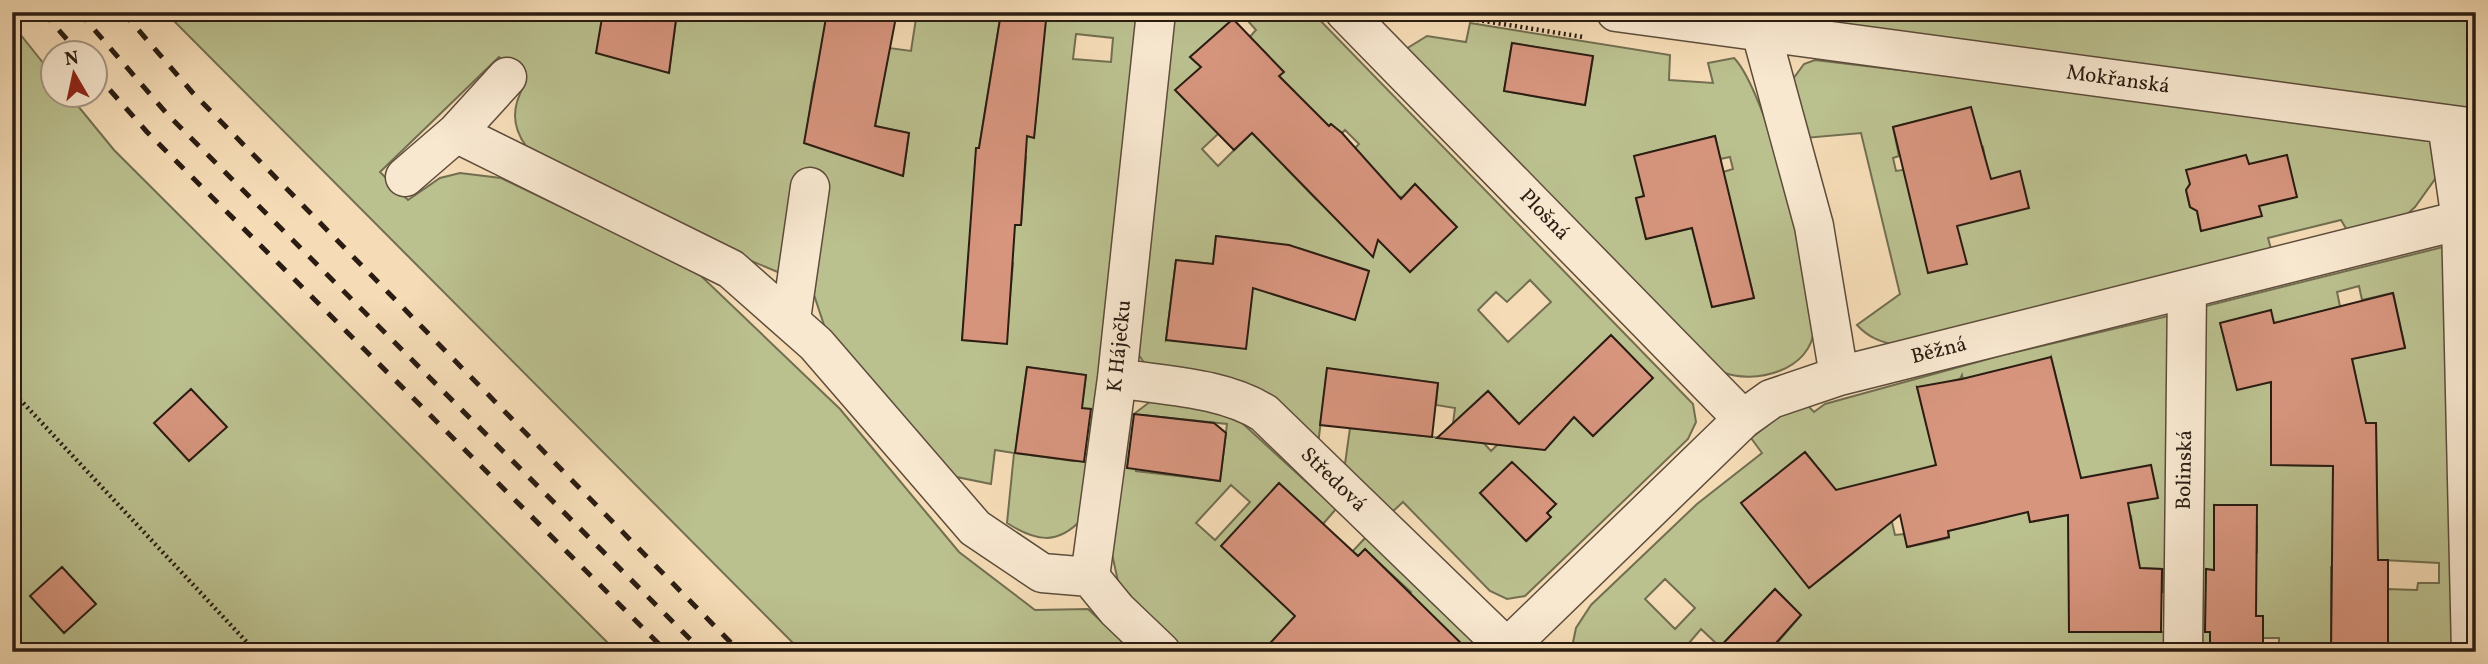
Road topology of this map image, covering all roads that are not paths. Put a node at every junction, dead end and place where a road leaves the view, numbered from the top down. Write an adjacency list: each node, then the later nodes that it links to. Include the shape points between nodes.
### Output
1 (1156, 12): 14 (street, K Háječku)
2 (1345, 12): 15 (street, Plošná)
3 (1616, 12): 4 (street, Mokřanská)
4 (1761, 32): 6 (street, Mokřanská); 13 (street, via 1814,226)
5 (507, 77): 7 (street)
6 (2461, 126): 10 (street)
7 (456, 133): 8 (street); 12 (street, via 714,258)
8 (405, 177)
9 (810, 187): 12 (street)
10 (2461, 220): 11 (street, Běžná); 20 (street)
11 (2187, 289): 13 (street, Běžná); 19 (street, Bolinská)
12 (791, 319): 16 (street, via 975,528 1042,573)
13 (1839, 376): 15 (street, Běžná, via 1771,399)
14 (1117, 378): 16 (street, K Háječku); 17 (street, Středová, via 1225,396 1264,413)
15 (1743, 419): 17 (street, Běžná)
16 (1090, 577): 18 (street)
17 (1509, 650)
18 (1161, 652)
19 (2183, 652)
20 (2471, 652)

